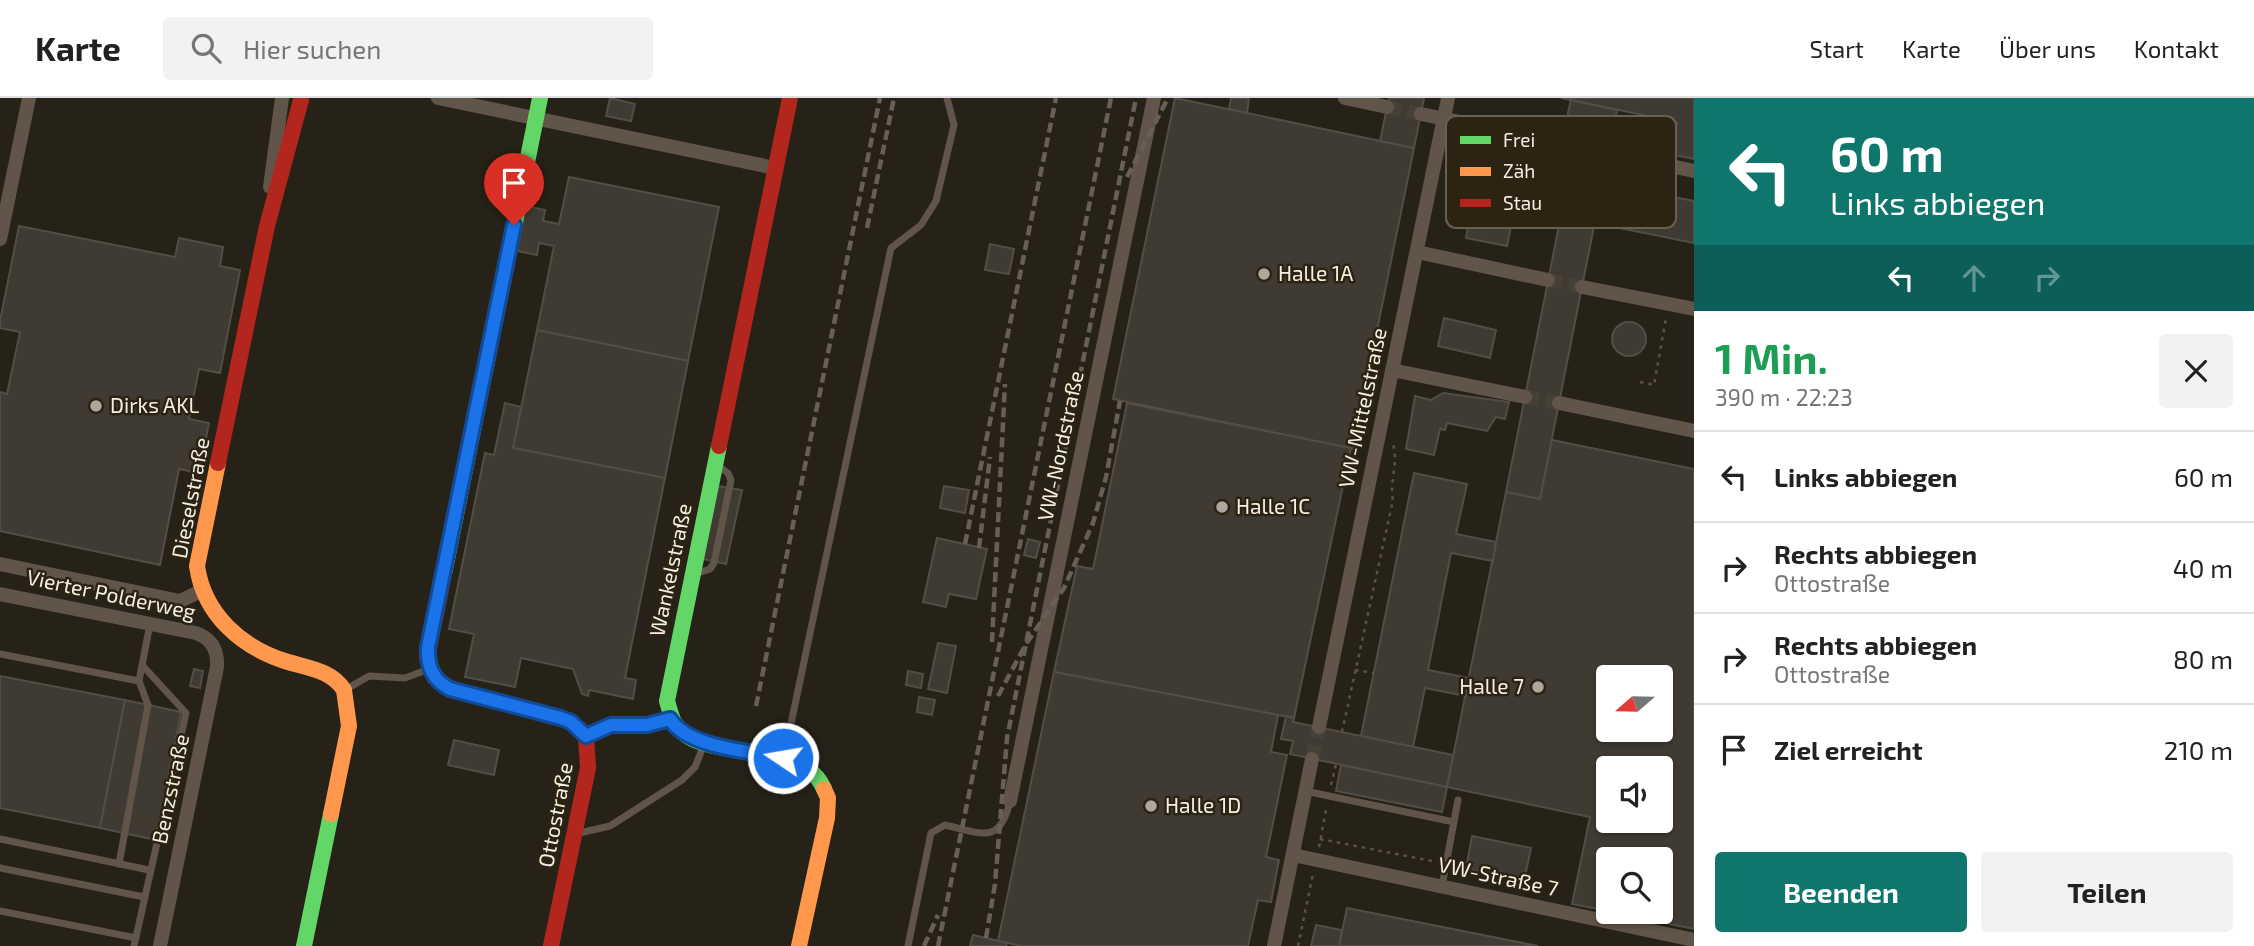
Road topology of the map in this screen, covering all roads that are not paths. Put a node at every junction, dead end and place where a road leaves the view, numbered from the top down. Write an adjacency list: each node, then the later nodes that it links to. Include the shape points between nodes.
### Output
1 (29, 98): 19 (street)
2 (282, 98): 18 (street, Dieselstraße)
3 (438, 98): 13 (street)
4 (540, 98): 13 (street)
5 (790, 98): 16 (street, Wankelstraße)
6 (947, 98): 42 (lane, via 954,125 936,201 921,225 891,248)
7 (1154, 98): 46 (street, VW-Nordstraße)
8 (1345, 98): 11 (street)
9 (1448, 98): 14 (street, VW-Mittelstraße)
10 (300, 99): 18 (street, Dieselstraße)
11 (1387, 107)
12 (1421, 114): 14 (street)
13 (536, 119): 16 (street); 35 (street, via 428,647)
14 (1444, 119): 20 (street, VW-Mittelstraße)
15 (1676, 167): 17 (street)
16 (775, 168): 38 (street, Wankelstraße, via 668,692)
17 (1694, 171)
18 (267, 226): 29 (street, Dieselstraße, via 197,566)
19 (0, 239)
20 (1417, 252): 21 (street); 24 (street, VW-Mittelstraße)
21 (1548, 280)
22 (1582, 287): 23 (street)
23 (1694, 309)
24 (1392, 370): 25 (street); 39 (street, VW-Mittelstraße)
25 (1525, 397)
26 (1559, 403): 27 (street)
27 (1694, 431)
28 (0, 564): 29 (street, via 180,601)
29 (201, 592): 37 (street, via 225,626 243,641 277,659 327,675)
30 (0, 594): 31 (street, Vierter Polderweg)
31 (150, 624): 32 (street, Vierter Polderweg, via 196,633); 34 (lane)
32 (211, 642): 59 (street, Benzstraße, via 217,667)
33 (0, 654): 36 (lane)
34 (142, 664): 36 (lane); 53 (lane, via 186,713 160,841)
35 (430, 668): 37 (lane, via 405,678 369,676); 40 (street, Ottostraße, via 450,689 561,718)
36 (139, 681): 51 (lane, via 148,705)
37 (345, 691): 60 (street, via 349,726)
38 (670, 719): 40 (lane, via 647,725 611,725); 41 (street, via 680,732)
39 (1318, 727)
40 (586, 736): 48 (street, Ottostraße, via 588,768)
41 (705, 742): 42 (street); 48 (lane, via 695,767 682,780 610,826)
42 (783, 758): 62 (street, via 812,771 828,799)
43 (1312, 759): 44 (street)
44 (1306, 792): 47 (lane); 50 (street)
45 (1458, 800): 47 (lane)
46 (1010, 802): 63 (lane, via 1002,826 993,833 945,825 931,833)
47 (1454, 822): 54 (lane)
48 (575, 834): 61 (street, Ottostraße)
49 (0, 838): 51 (lane)
50 (1293, 855): 54 (street, VW-Straße 7); 64 (street)
51 (119, 864): 53 (lane)
52 (0, 868): 55 (lane)
53 (149, 870): 55 (lane)
54 (1442, 887): 57 (street, VW-Straße 7)
55 (144, 897): 58 (lane)
56 (0, 911): 58 (lane)
57 (1694, 940)
58 (135, 942)
59 (160, 946)
60 (304, 946)
61 (551, 946)
62 (799, 946)
63 (908, 946)
64 (1274, 946)

